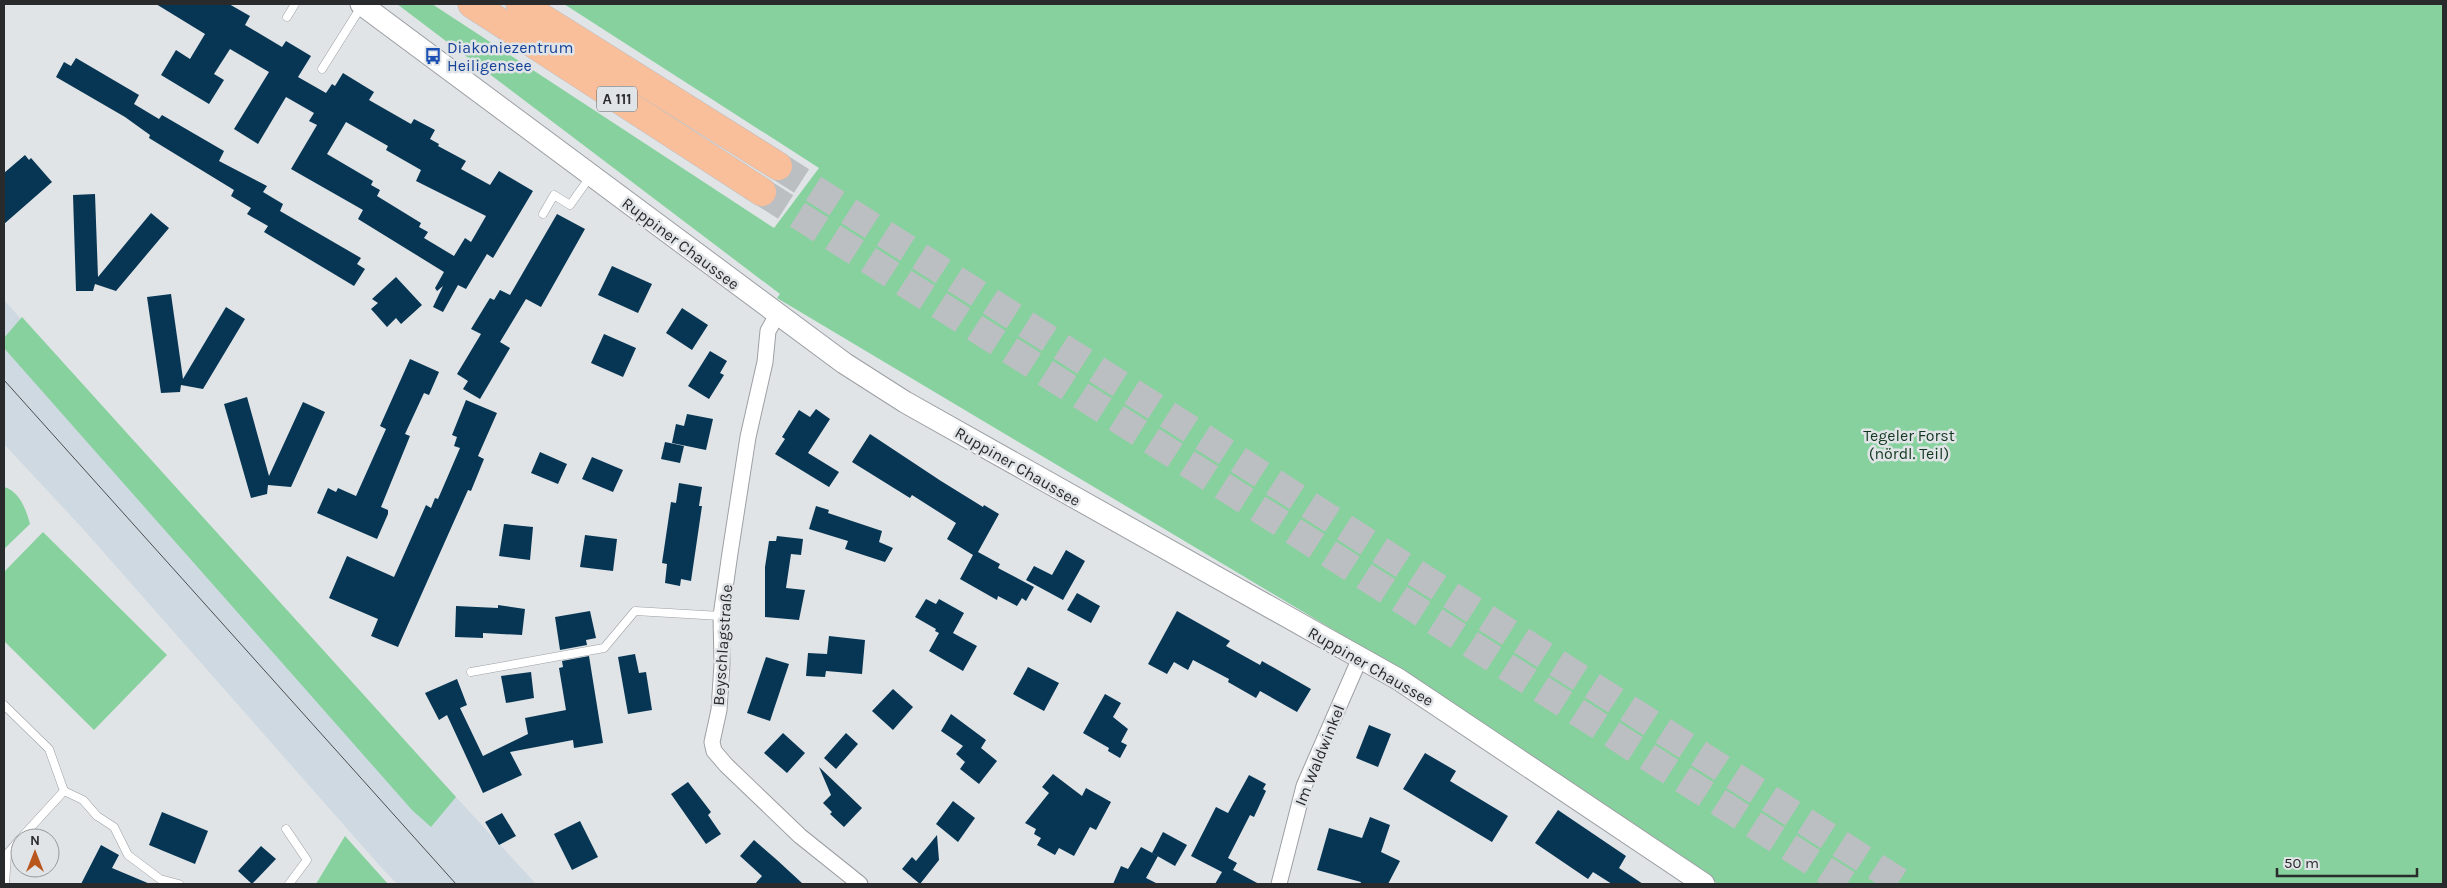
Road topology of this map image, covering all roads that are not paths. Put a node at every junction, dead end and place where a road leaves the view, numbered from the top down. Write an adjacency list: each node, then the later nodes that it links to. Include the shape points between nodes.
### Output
1 (295, 4): 5 (lane)
2 (362, 4): 6 (lane); 8 (street, Ruppiner Chaussee)
3 (472, 4): 9 (highway, A 111)
4 (520, 4): 7 (highway, A 111)
5 (287, 17)
6 (322, 69)
7 (778, 166)
8 (591, 175): 10 (lane, via 570,205 554,195); 11 (street, Ruppiner Chaussee)
9 (762, 192)
10 (544, 214)
11 (777, 316): 12 (street, Beyschlagstraße, via 768,331 765,362 748,438); 13 (street, Ruppiner Chaussee, via 905,402)
12 (721, 616): 14 (lane, via 635,611 604,648); 23 (street, Beyschlagstraße, via 722,664 719,710 712,742 714,751 800,836)
13 (1360, 658): 24 (street, Im Waldwinkel, via 1304,786); 25 (street, Ruppiner Chaussee, via 1478,731)
14 (471, 672)
15 (4, 705): 16 (lane, via 49,749)
16 (64, 791): 17 (lane); 21 (lane, via 83,800 97,816 114,827 128,855 160,879)
17 (31, 828)
18 (286, 829): 22 (lane, via 308,860)
19 (10, 851): 20 (lane)
20 (5, 884)
21 (179, 884)
22 (289, 884)
23 (860, 884)
24 (1279, 884)
25 (1704, 884)

